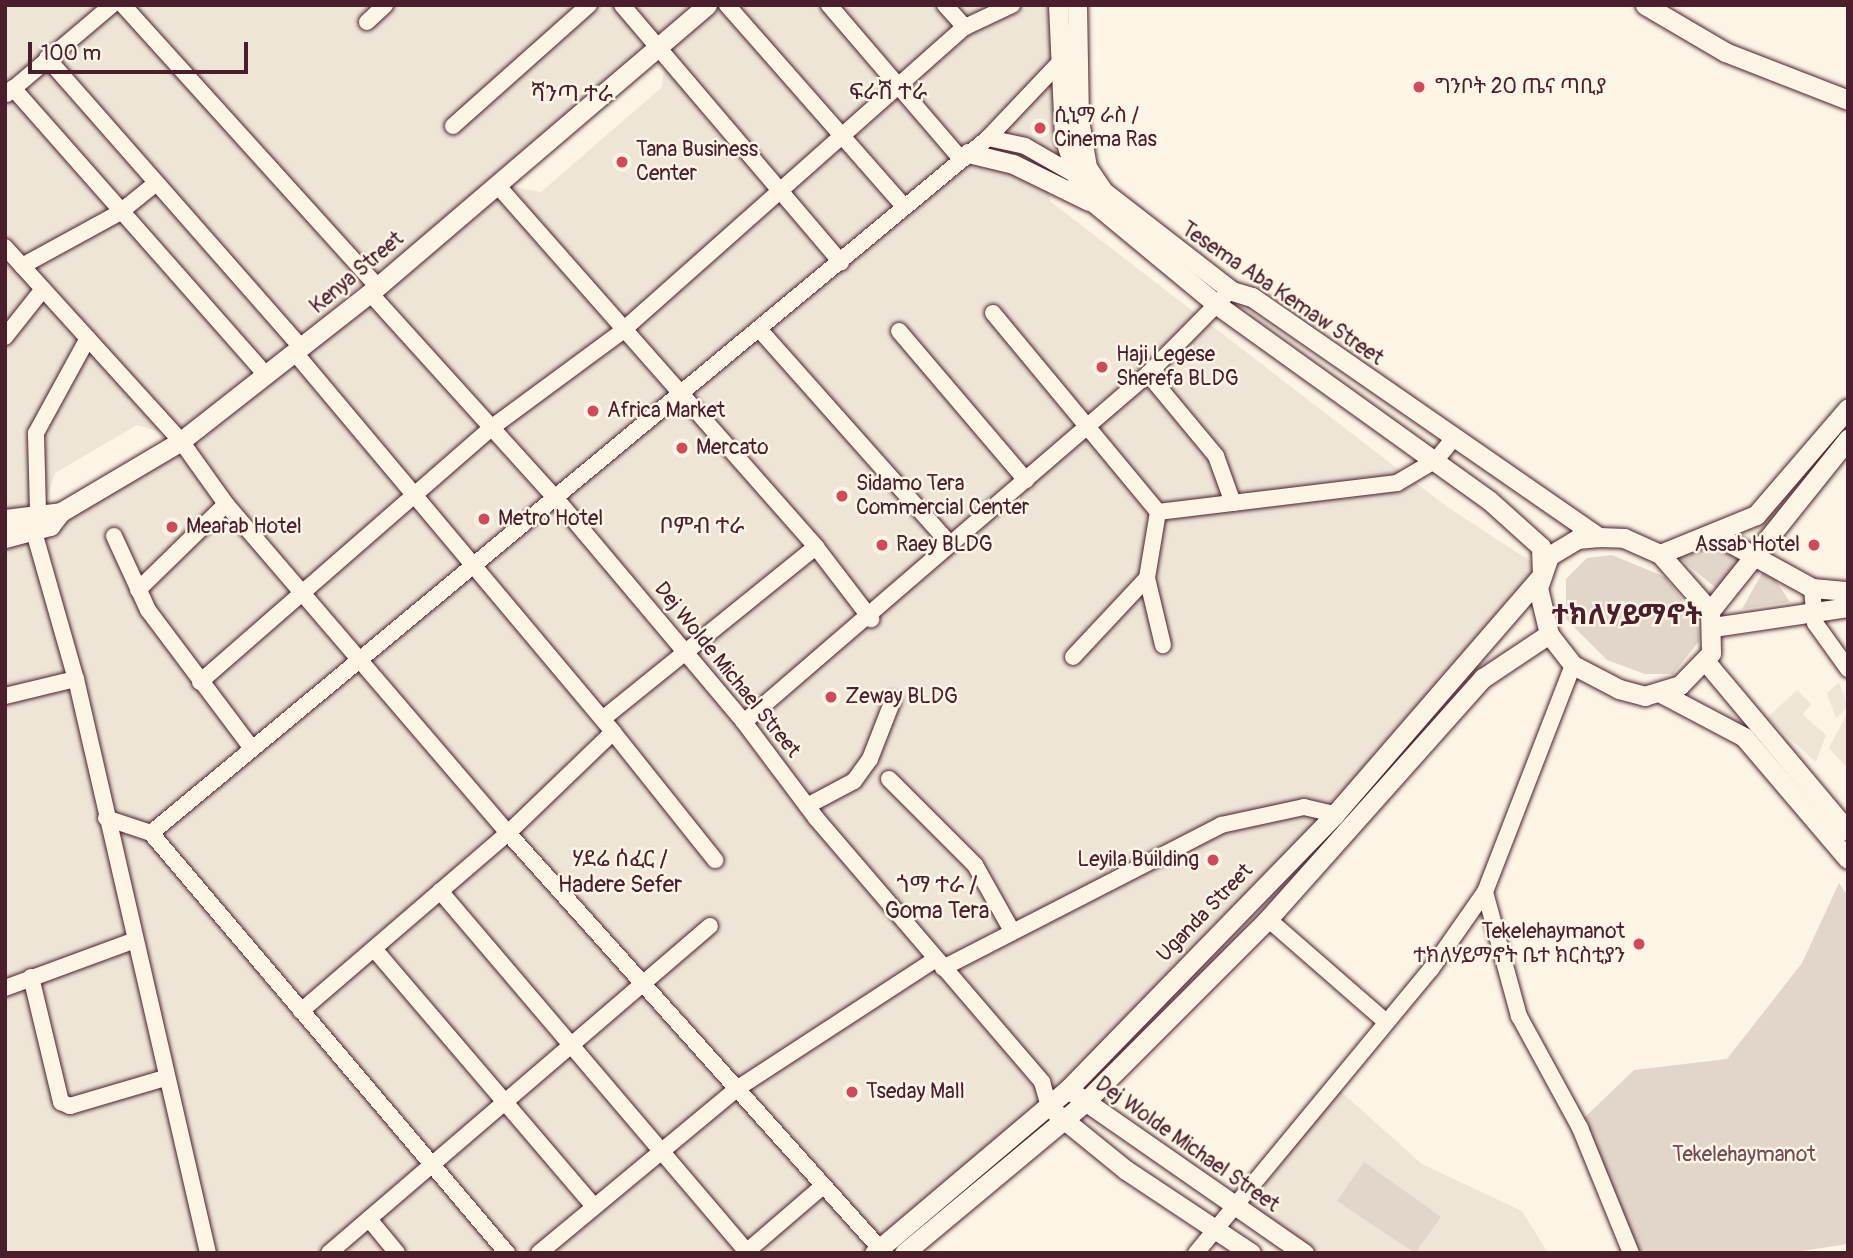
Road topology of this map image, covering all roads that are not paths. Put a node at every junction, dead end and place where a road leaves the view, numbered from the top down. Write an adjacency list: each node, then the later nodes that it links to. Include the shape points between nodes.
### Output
1 (112, 5): 17 (street)
2 (123, 5): 37 (street, Dej Wolde Michael Street)
3 (385, 5): 14 (street)
4 (589, 5): 22 (street)
5 (622, 5): 16 (street)
6 (707, 5): 16 (main road, Kenya Street)
7 (727, 5): 24 (street)
8 (829, 5): 19 (street)
9 (945, 5): 15 (street)
10 (1012, 5): 15 (street)
11 (1058, 5): 18 (main road, Tesema Aba Kemaw Street)
12 (1077, 5): 26 (main road, Tesema Aba Kemaw Street)
13 (1645, 5): 21 (main road, via 1725,52)
14 (367, 22)
15 (965, 27): 19 (street)
16 (658, 46): 28 (main road, Kenya Street); 29 (street)
17 (47, 58): 20 (street); 27 (street)
18 (1059, 62): 23 (street); 26 (main road, Tesema Aba Kemaw Street)
19 (897, 89): 24 (street); 25 (street)
20 (9, 92): 32 (street)
21 (1848, 100)
22 (453, 126)
23 (988, 138): 25 (street); 26 (street, via 1025,146)
24 (840, 139): 29 (street); 31 (street)
25 (964, 156): 30 (main road, via 1013,164); 31 (street)
26 (1082, 176): 30 (main road, Tesema Aba Kemaw Street); 38 (main road, Tesema Aba Kemaw Street)
27 (154, 185): 32 (street); 46 (street)
28 (498, 186): 37 (main road, Kenya Street); 43 (street)
29 (776, 191): 34 (street); 43 (street)
30 (1090, 201): 39 (main road, Tesema Aba Kemaw Street)
31 (903, 205): 34 (street)
32 (119, 213): 35 (street); 48 (street)
33 (6, 250): 35 (street)
34 (841, 262): 41 (street)
35 (22, 266): 36 (street)
36 (43, 289): 44 (street); 45 (street)
37 (374, 290): 46 (main road, Kenya Street); 52 (street, Dej Wolde Michael Street)
38 (1232, 291): 39 (street); 53 (main road, Tesema Aba Kemaw Street, via 1252,297)
39 (1216, 304): 47 (street); 56 (main road, Tesema Aba Kemaw Street)
40 (993, 313): 51 (street)
41 (759, 329): 49 (street); 71 (street)
42 (899, 331): 57 (street)
43 (621, 332): 49 (street); 52 (street)
44 (5, 337)
45 (88, 338): 55 (street); 62 (street, via 36,433)
46 (299, 351): 48 (main road, Kenya Street); 58 (street)
47 (1148, 374): 51 (street); 60 (street, via 1216,456)
48 (267, 376): 55 (main road, Kenya Street)
49 (682, 398): 59 (street); 72 (street)
50 (1848, 408): 67 (main road, via 1771,501)
51 (1085, 426): 57 (street); 64 (street)
52 (491, 428): 58 (street); 59 (street, Dej Wolde Michael Street)
53 (1453, 439): 56 (street); 69 (main road, Tesema Aba Kemaw Street)
54 (1848, 439): 74 (main road)
55 (181, 441): 61 (street); 63 (main road, Kenya Street)
56 (1436, 460): 60 (street, via 1397,484); 76 (main road, Tesema Aba Kemaw Street, via 1541,547)
57 (1027, 480): 71 (street)
58 (416, 495): 75 (street); 80 (street)
59 (558, 501): 75 (street); 87 (street, Dej Wolde Michael Street)
60 (1233, 503): 64 (street)
61 (226, 504): 78 (street); 80 (street)
62 (38, 511): 63 (main road); 65 (main road)
63 (61, 512): 66 (main road, Kenya Street, via 56,522)
64 (1158, 512): 77 (street)
65 (5, 519)
66 (34, 532): 70 (main road); 93 (street)
67 (1716, 535): 73 (main road); 74 (main road)
68 (114, 536): 78 (street)
69 (1599, 537): 73 (main road, via 1624,538); 76 (main road, via 1564,545)
70 (5, 538)
71 (950, 544): 83 (street)
72 (816, 547): 83 (street); 87 (street)
73 (1660, 554): 84 (main road)
74 (1756, 554): 81 (main road); 84 (main road)
75 (471, 564): 88 (street); 98 (street)
76 (1541, 574): 85 (main road); 104 (main road, Uganda Street)
77 (1147, 579): 86 (street); 89 (street)
78 (138, 590): 94 (street)
79 (1848, 591): 81 (main road)
80 (305, 593): 88 (street); 94 (street)
81 (1811, 598): 82 (main road); 84 (main road); 92 (street, via 1835,658)
82 (1848, 607)
83 (870, 619): 99 (street)
84 (1712, 619): 90 (main road)
85 (1549, 634): 91 (main road); 112 (main road, via 1483,678)
86 (1163, 645)
87 (684, 650): 98 (street); 99 (street, Dej Wolde Michael Street)
88 (360, 657): 101 (street); 107 (street)
89 (1073, 657)
90 (1706, 662): 95 (main road); 108 (main road)
91 (1573, 665): 95 (main road, via 1619,689); 111 (street)
92 (1848, 669)
93 (76, 679): 96 (street); 105 (street)
94 (200, 682): 101 (street)
95 (1661, 693): 108 (main road, via 1744,737)
96 (5, 696)
97 (893, 700): 103 (street, via 863,770 844,788)
98 (605, 716): 100 (street)
99 (744, 722): 103 (street, Dej Wolde Michael Street)
100 (613, 732): 107 (street); 109 (street)
101 (251, 747): 106 (street)
102 (890, 779): 114 (street, via 975,864)
103 (807, 806): 117 (street, Dej Wolde Michael Street)
104 (1335, 814): 114 (street, via 1304,807 1221,825); 127 (main road, Uganda Street)
105 (106, 818): 106 (street); 115 (street)
106 (151, 833): 121 (street)
107 (508, 833): 110 (street); 119 (street)
108 (1845, 843)
109 (715, 860)
110 (440, 891): 116 (street); 123 (street)
111 (1485, 892): 122 (street); 150 (street, via 1519,1016 1580,1128)
112 (1268, 919): 122 (street); 129 (main road)
113 (710, 926): 119 (street)
114 (1012, 931): 117 (street)
115 (133, 940): 118 (street); 124 (street)
116 (375, 950): 121 (street); 128 (street)
117 (940, 964): 125 (street, Dej Wolde Michael Street); 126 (street)
118 (31, 977): 120 (street); 124 (street, via 61,1102 70,1106)
119 (645, 983): 123 (street); 126 (street)
120 (5, 988)
121 (301, 1011): 133 (street)
122 (1385, 1021): 136 (street)
123 (570, 1044): 128 (street); 132 (street)
124 (165, 1079): 141 (street)
125 (1042, 1082): 127 (street, Dej Wolde Michael Street); 130 (street, Dej Wolde Michael Street)
126 (738, 1088): 132 (street); 134 (street)
127 (1069, 1088): 129 (main road, Dej Wolde Michael Street); 130 (main road, Uganda Street)
128 (504, 1102): 133 (street); 135 (street)
129 (1084, 1103): 131 (main road); 136 (main road, Dej Wolde Michael Street)
130 (1049, 1106): 131 (main road, Dej Wolde Michael Street); 139 (main road, Uganda Street)
131 (1064, 1121): 138 (main road, Dej Wolde Michael Street); 146 (main road)
132 (660, 1152): 135 (street); 140 (street)
133 (430, 1164): 137 (street); 144 (street)
134 (823, 1186): 139 (street); 140 (street)
135 (592, 1204): 145 (street)
136 (1237, 1208): 138 (street); 149 (main road, Dej Wolde Michael Street)
137 (369, 1219): 142 (street); 143 (street)
138 (1218, 1232): 147 (street); 148 (main road, Dej Wolde Michael Street)
139 (879, 1251)
140 (746, 1252)
141 (208, 1253)
142 (329, 1253)
143 (397, 1253)
144 (507, 1253)
145 (539, 1253)
146 (904, 1253)
147 (1196, 1253)
148 (1251, 1253)
149 (1304, 1253)
150 (1631, 1253)

